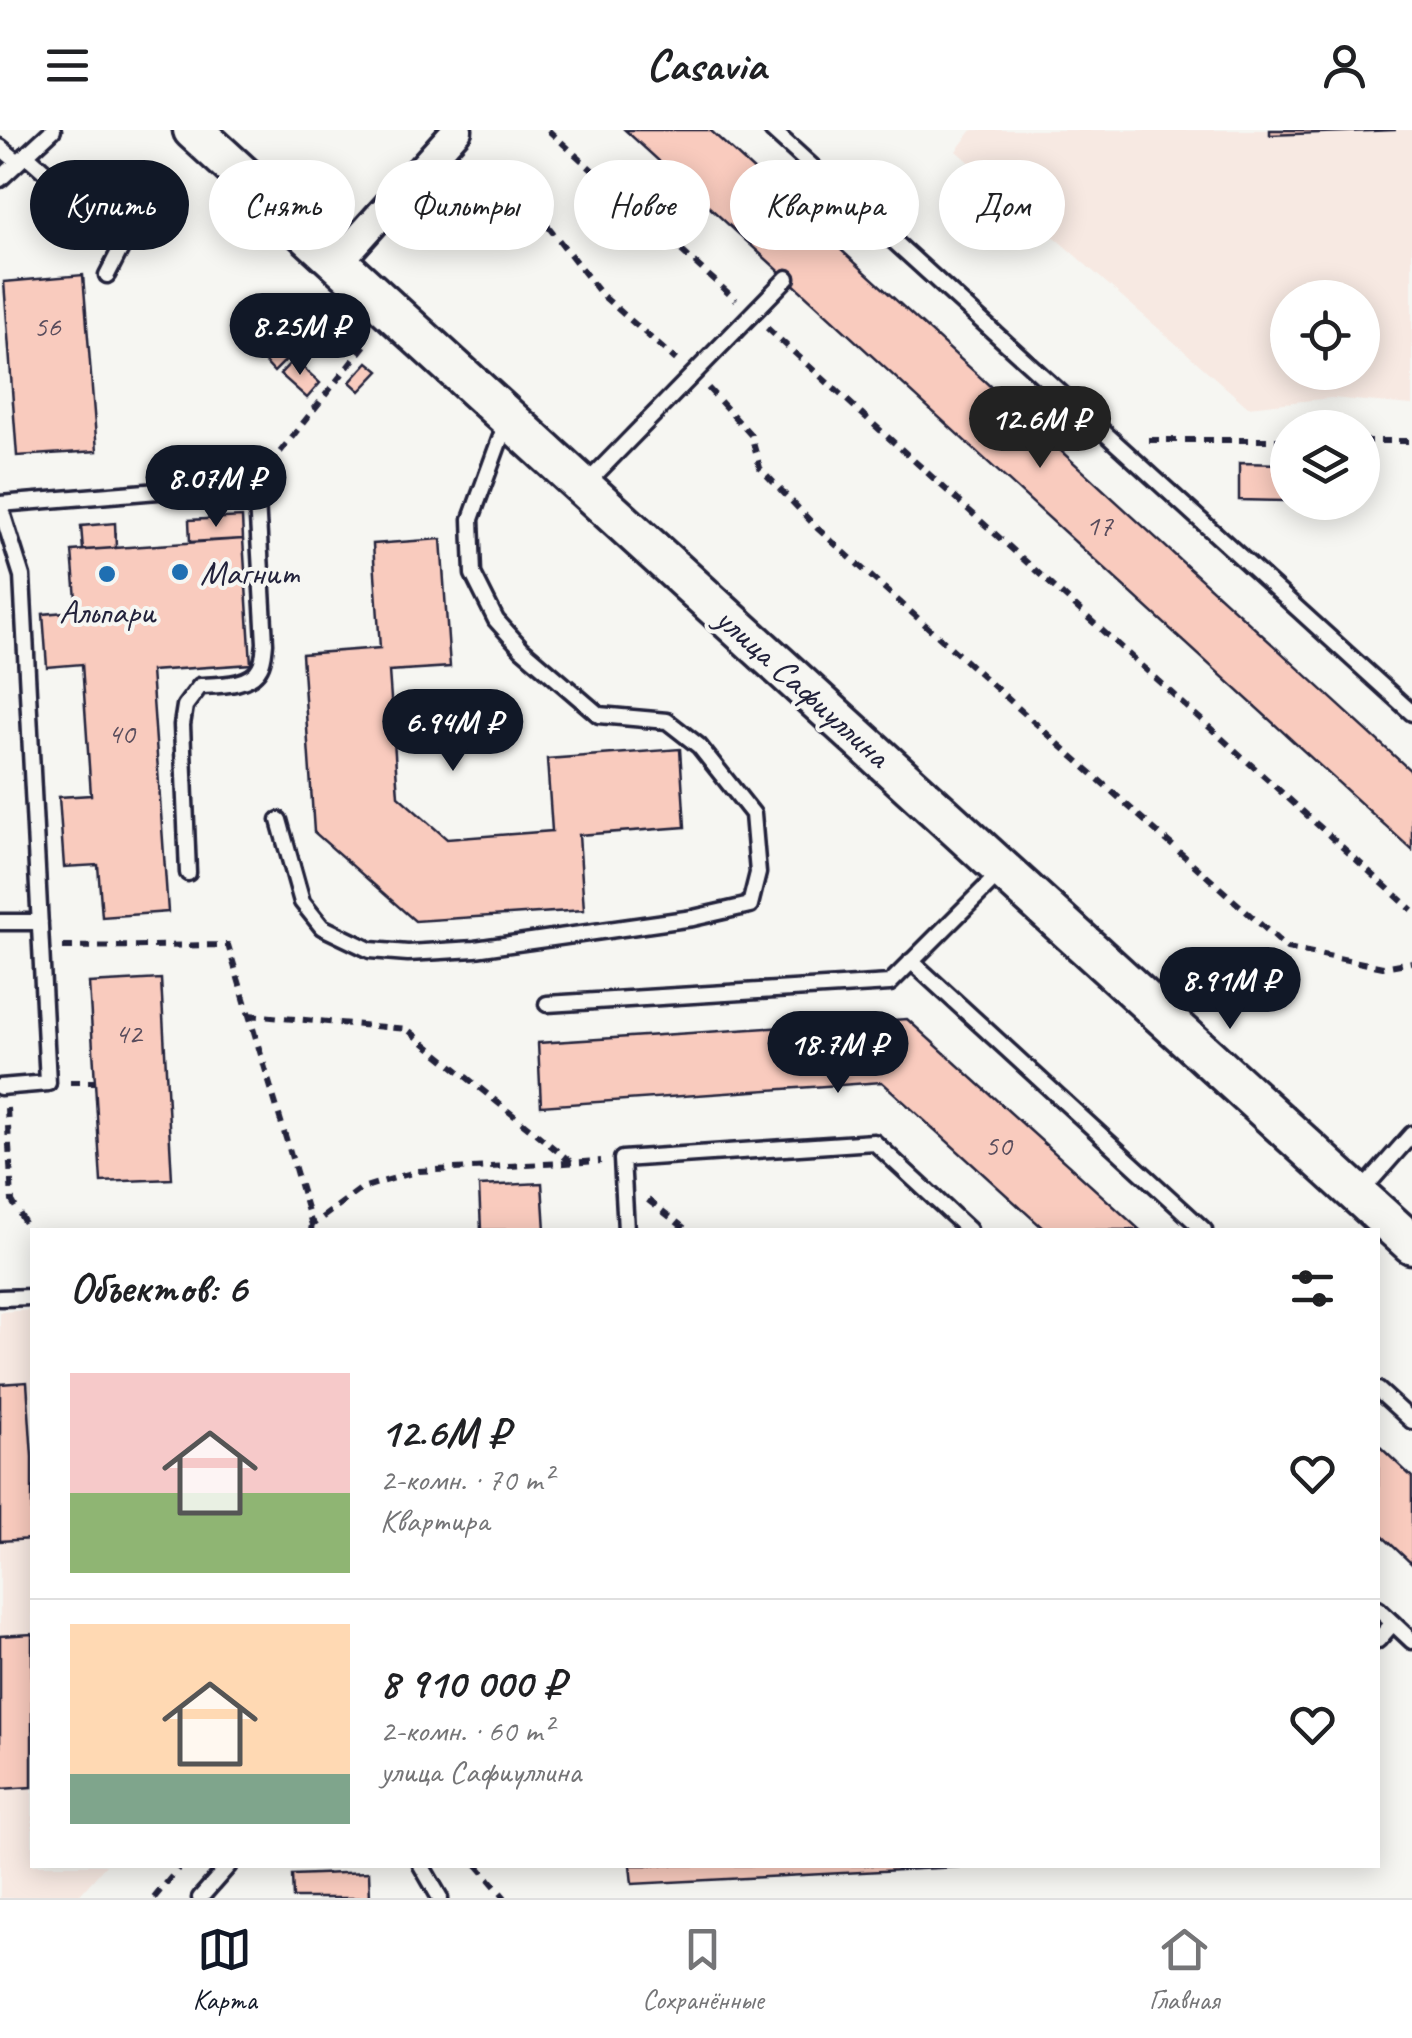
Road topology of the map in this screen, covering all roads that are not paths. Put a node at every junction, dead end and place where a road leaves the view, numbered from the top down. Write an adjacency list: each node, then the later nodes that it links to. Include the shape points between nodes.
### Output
1 (53, 130): 6 (lane)
2 (194, 130): 10 (street, улица Сафиуллина)
3 (457, 130): 10 (street)
4 (772, 130): 7 (lane)
5 (0, 146): 6 (lane)
6 (22, 159): 8 (lane); 11 (lane, via 80,202 120,248)
7 (806, 160)
8 (0, 179)
9 (905, 250): 16 (lane)
10 (338, 262): 13 (street, улица Сафиуллина)
11 (106, 275)
12 (787, 278): 14 (lane)
13 (508, 418): 14 (street, улица Сафиуллина); 17 (lane, via 471,519 473,574 496,620 598,715 667,720 699,746 752,814 758,873 750,905 475,949 370,950 322,927 302,902)
14 (584, 486): 18 (street, улица Сафиуллина)
15 (0, 505): 19 (lane, via 256,483 262,664 230,685 200,686 185,706); 21 (lane, via 22,576)
16 (1412, 714)
17 (278, 820)
18 (1003, 870): 22 (lane); 26 (street, улица Сафиуллина)
19 (188, 872)
20 (0, 922): 21 (lane)
21 (40, 922): 24 (lane, via 48,1083)
22 (911, 961): 23 (lane, via 890,982); 29 (lane)
23 (547, 1004)
24 (3, 1087)
25 (1412, 1134): 26 (lane)
26 (1358, 1194): 30 (street, улица Сафиуллина)
27 (626, 1228): 28 (lane, via 622,1159 874,1142)
28 (967, 1228)
29 (1202, 1228)
30 (1412, 1244)
31 (30, 1297): 32 (lane)
32 (0, 1298)
33 (1380, 1392): 34 (lane)
34 (1412, 1422)
35 (1380, 1611): 36 (lane)
36 (1393, 1624): 37 (lane); 38 (lane)
37 (1380, 1638)
38 (1412, 1641)
39 (226, 1868): 41 (lane)
40 (423, 1868): 42 (lane)
41 (200, 1898)
42 (440, 1898)

